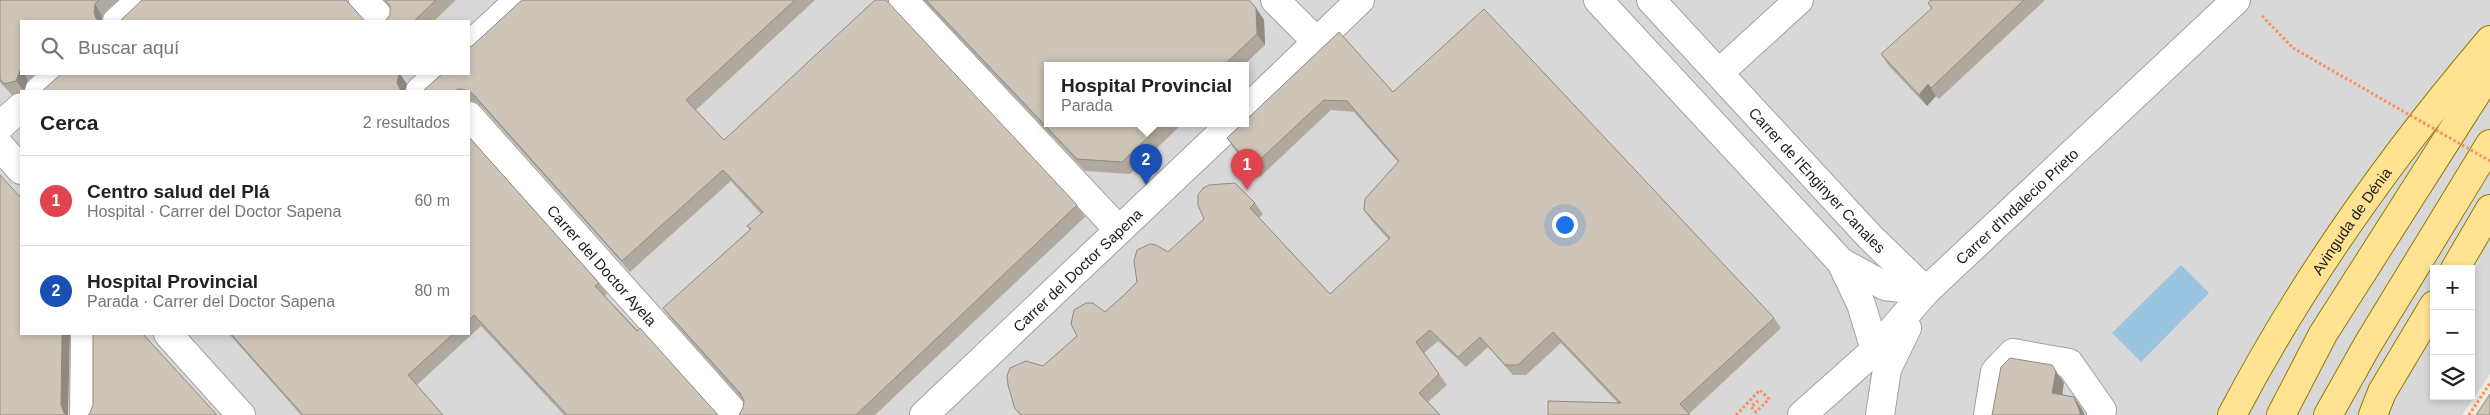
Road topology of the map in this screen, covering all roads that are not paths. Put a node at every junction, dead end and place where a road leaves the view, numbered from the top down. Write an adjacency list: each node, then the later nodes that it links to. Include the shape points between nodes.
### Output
1 (140, 0): 11 (street)
2 (363, 0): 12 (street)
3 (519, 0): 15 (street)
4 (903, 0): 29 (street)
5 (1275, 0): 14 (street)
6 (1360, 0): 14 (street)
7 (1598, 0): 30 (street)
8 (1651, 0): 16 (street, Carrer de l'Enginyer Canales)
9 (1799, 0): 16 (street)
10 (2236, 0): 32 (street, Carrer d'Indalecio Prieto)
11 (118, 20)
12 (382, 20)
13 (2490, 40): 45 (main road, Avinguda de Dénia, via 2448,88 2328,254 2262,357)
14 (1317, 42): 20 (street)
15 (470, 45)
16 (1720, 72): 32 (street, Carrer de l'Enginyer Canales, via 1870,237)
17 (2490, 72): 46 (main road, via 2323,334)
18 (57, 75): 19 (street)
19 (40, 90)
20 (1249, 107)
21 (20, 108): 23 (street)
22 (470, 117): 39 (street, Carrer del Doctor Ayela)
23 (0, 126)
24 (1228, 127): 29 (street, Carrer del Doctor Sapena)
25 (2490, 144): 47 (main road)
26 (0, 146): 27 (street)
27 (20, 169)
28 (2490, 209): 31 (main road)
29 (1119, 230): 40 (street, Carrer del Doctor Sapena)
30 (1841, 262): 32 (street, via 1886,286); 36 (street, via 1861,304)
31 (2457, 265)
32 (1926, 291): 36 (street, Carrer d'Indalecio Prieto); 42 (street, via 1887,369)
33 (2431, 310): 48 (main road, via 2382,392)
34 (85, 335): 37 (street)
35 (169, 335): 38 (street)
36 (1875, 350): 41 (street, Carrer d'Indalecio Prieto)
37 (84, 415)
38 (241, 415)
39 (736, 415)
40 (924, 415)
41 (1802, 415)
42 (1880, 415)
43 (1988, 415): 44 (street, via 1995,372 2013,353 2068,363 2102,410)
44 (2101, 415)
45 (2232, 415)
46 (2281, 415)
47 (2328, 415)
48 (2373, 415)

